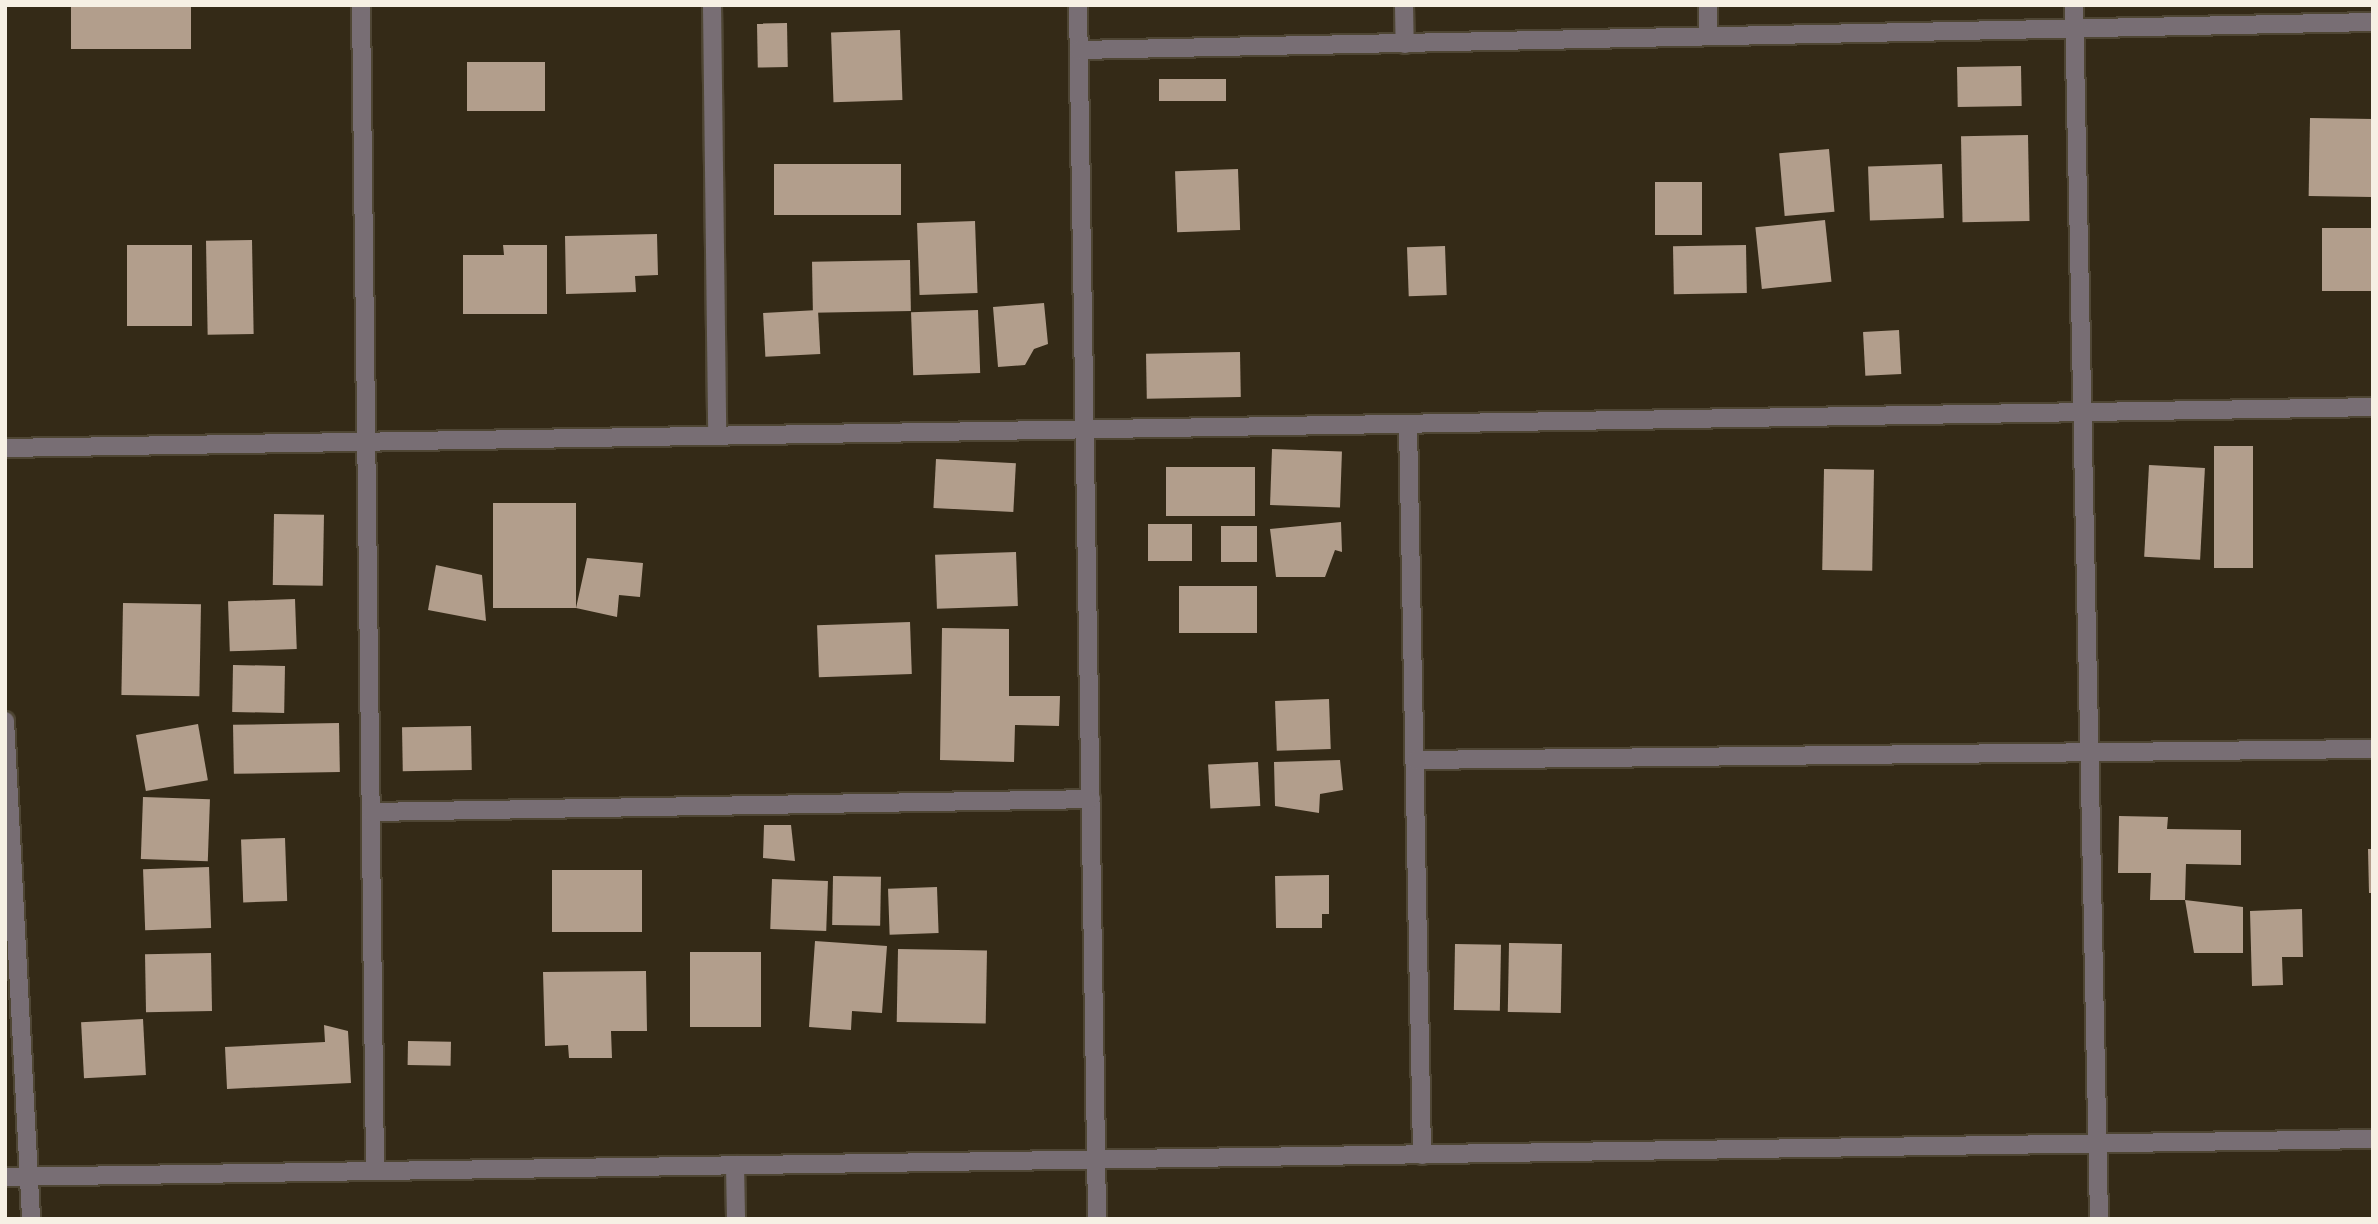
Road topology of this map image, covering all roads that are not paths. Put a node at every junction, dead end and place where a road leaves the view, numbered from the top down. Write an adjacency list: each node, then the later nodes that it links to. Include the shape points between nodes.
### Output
1 (361, 5): 17 (street)
2 (712, 5): 16 (street)
3 (1078, 5): 11 (street)
4 (1404, 5): 10 (street)
5 (1708, 5): 9 (street)
6 (2074, 5): 8 (street)
7 (2369, 16): 8 (street)
8 (2074, 25): 9 (street); 13 (street)
9 (1708, 35): 10 (street)
10 (1405, 44): 11 (street)
11 (1079, 50): 15 (street)
12 (2373, 407): 13 (street)
13 (2082, 412): 14 (street); 21 (street)
14 (1408, 424): 15 (street); 22 (street)
15 (1085, 429): 16 (street); 23 (street)
16 (717, 436): 17 (street)
17 (366, 443): 18 (street); 24 (street)
18 (5, 448)
19 (5, 721): 32 (street)
20 (2373, 749): 21 (street)
21 (2088, 752): 22 (street); 26 (street)
22 (1416, 760): 27 (street)
23 (1091, 799): 24 (street); 28 (street)
24 (371, 812): 30 (street)
25 (2373, 1139): 26 (street)
26 (2097, 1144): 27 (street); 36 (street)
27 (1422, 1155): 28 (street)
28 (1097, 1160): 29 (street); 35 (street)
29 (735, 1166): 30 (street); 34 (street)
30 (375, 1171): 32 (street)
31 (5, 1177): 32 (street)
32 (29, 1177): 33 (street)
33 (31, 1219)
34 (736, 1219)
35 (1097, 1219)
36 (2099, 1219)

